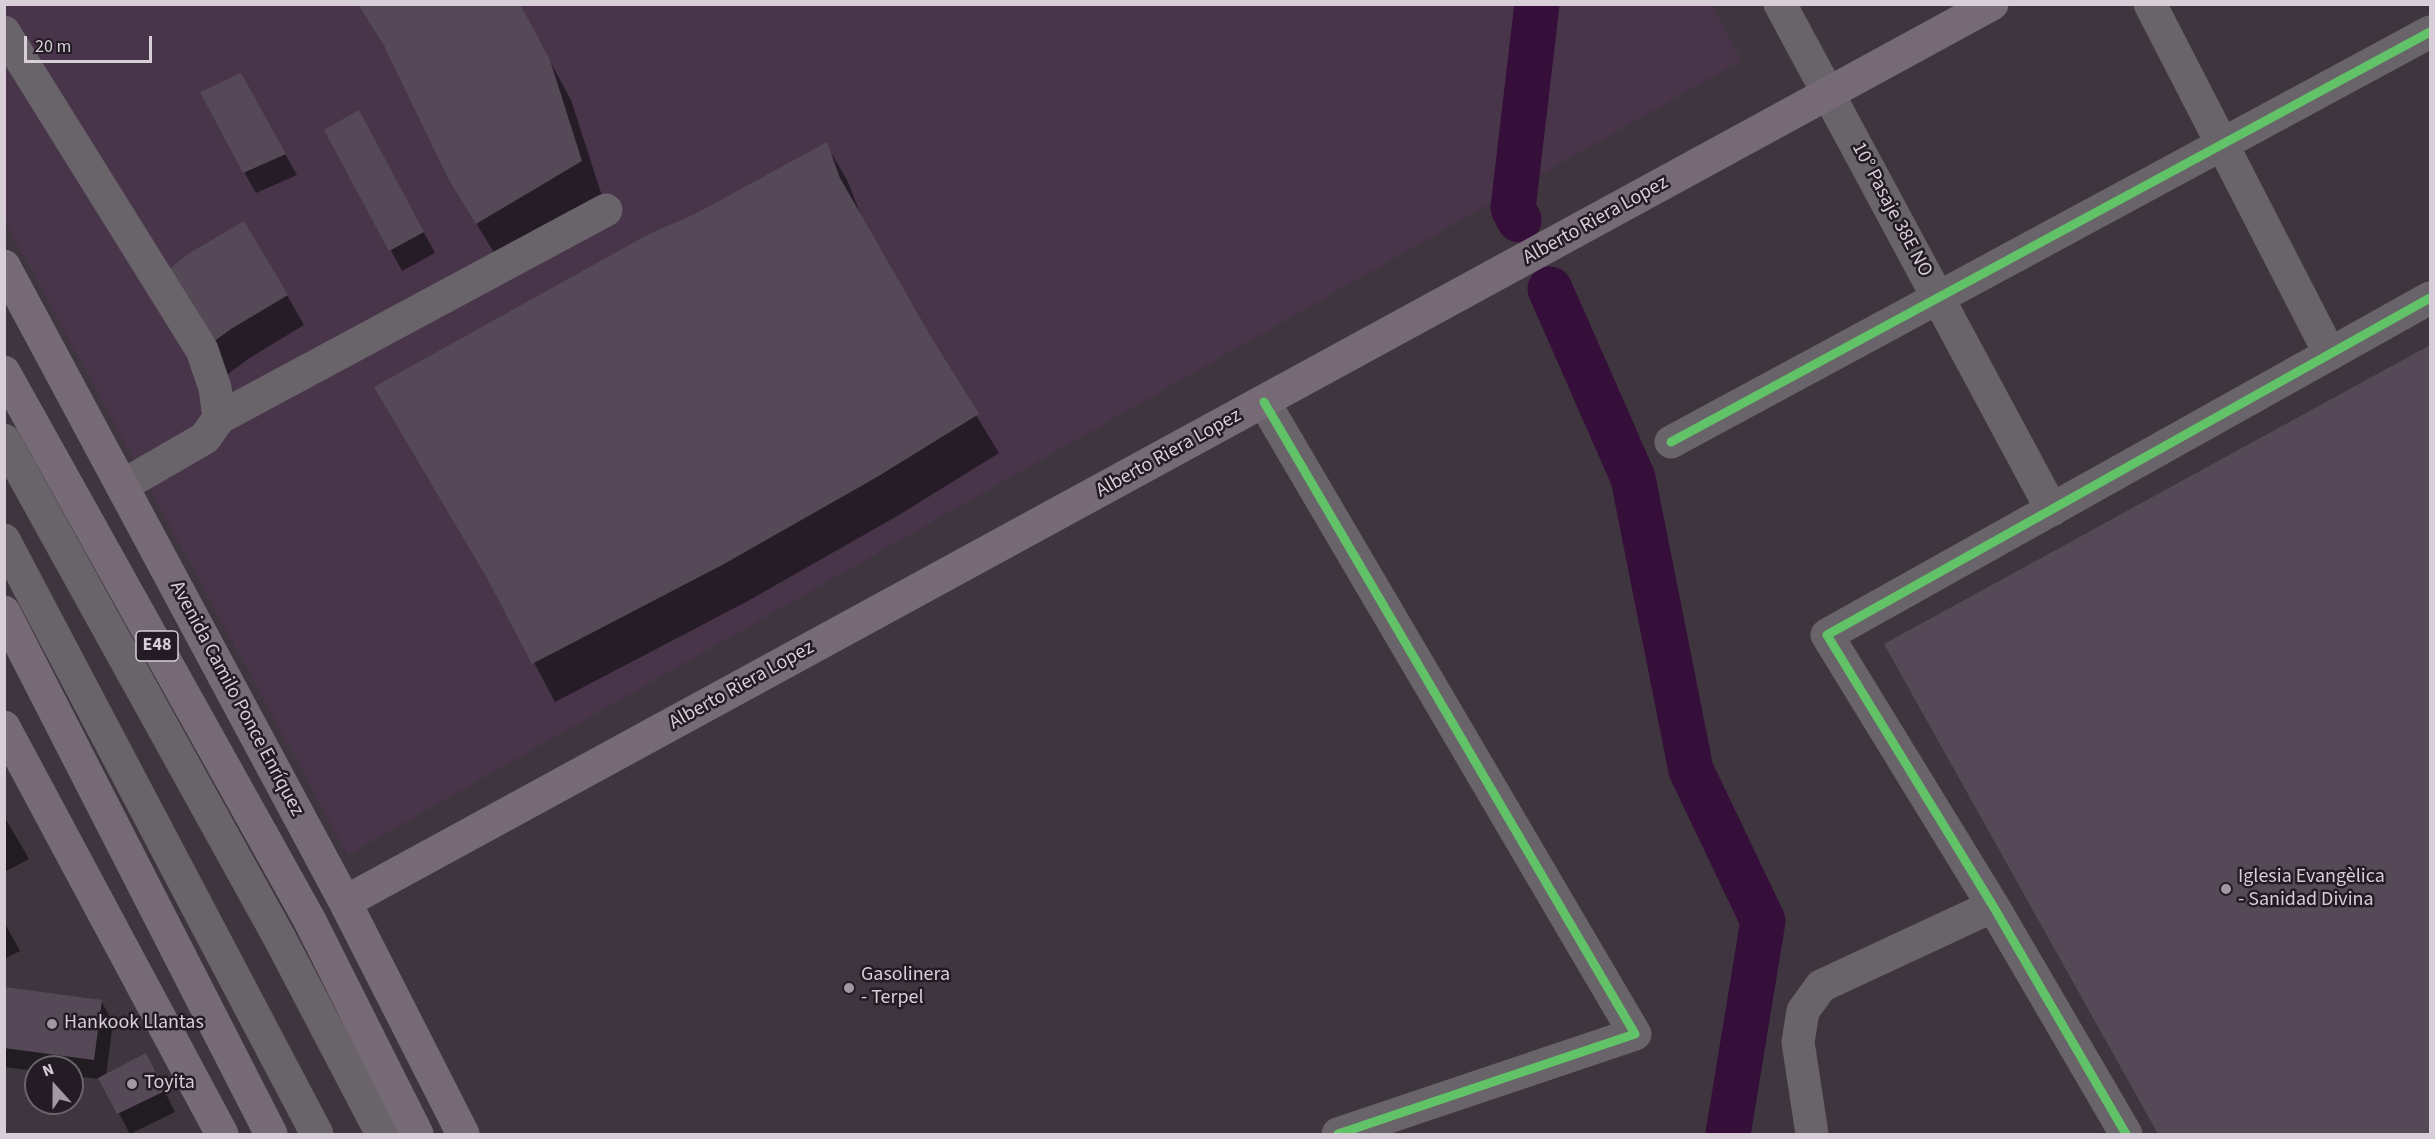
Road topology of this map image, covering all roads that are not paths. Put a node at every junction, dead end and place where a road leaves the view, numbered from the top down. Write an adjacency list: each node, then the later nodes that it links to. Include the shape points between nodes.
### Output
1 (1780, 4): 6 (street, 10° Pasaje 38E NO)
2 (1992, 4): 6 (main road, Alberto Riera Lopez)
3 (2150, 4): 7 (street)
4 (4, 32): 15 (street, via 202,350 215,388)
5 (2430, 32): 7 (street)
6 (1829, 95): 10 (street, 10° Pasaje 38E NO); 14 (main road, Alberto Riera Lopez)
7 (2222, 144): 10 (street); 12 (street)
8 (606, 210): 15 (street)
9 (4, 266): 18 (main road, Avenida Camilo Ponce Enríquez / E48)
10 (1938, 298): 17 (street); 19 (street, 10° Pasaje 38E NO)
11 (2430, 298): 12 (street)
12 (2330, 354): 19 (street)
13 (4, 372): 25 (main road, Avenida Camilo Ponce Enríquez / E48)
14 (1264, 402): 23 (main road, Alberto Riera Lopez); 33 (street, via 1635,1034)
15 (219, 417): 18 (street, via 205,438)
16 (4, 440): 26 (street)
17 (1671, 442)
18 (122, 486): 23 (main road, Avenida Camilo Ponce Enríquez / E48)
19 (2052, 510): 24 (street, via 1827,635)
20 (4, 540): 29 (street)
21 (4, 612): 28 (main road)
22 (4, 727): 27 (main road)
23 (345, 902): 25 (street); 32 (main road, Avenida Camilo Ponce Enríquez / E48)
24 (1993, 906): 34 (street, via 1821,986 1803,1011 1798,1042); 35 (street)
25 (309, 919): 26 (street); 31 (main road, Avenida Camilo Ponce Enríquez / E48)
26 (279, 937): 30 (street)
27 (222, 1134)
28 (272, 1134)
29 (317, 1134)
30 (382, 1134)
31 (417, 1134)
32 (463, 1134)
33 (1338, 1134)
34 (1812, 1134)
35 (2126, 1134)

